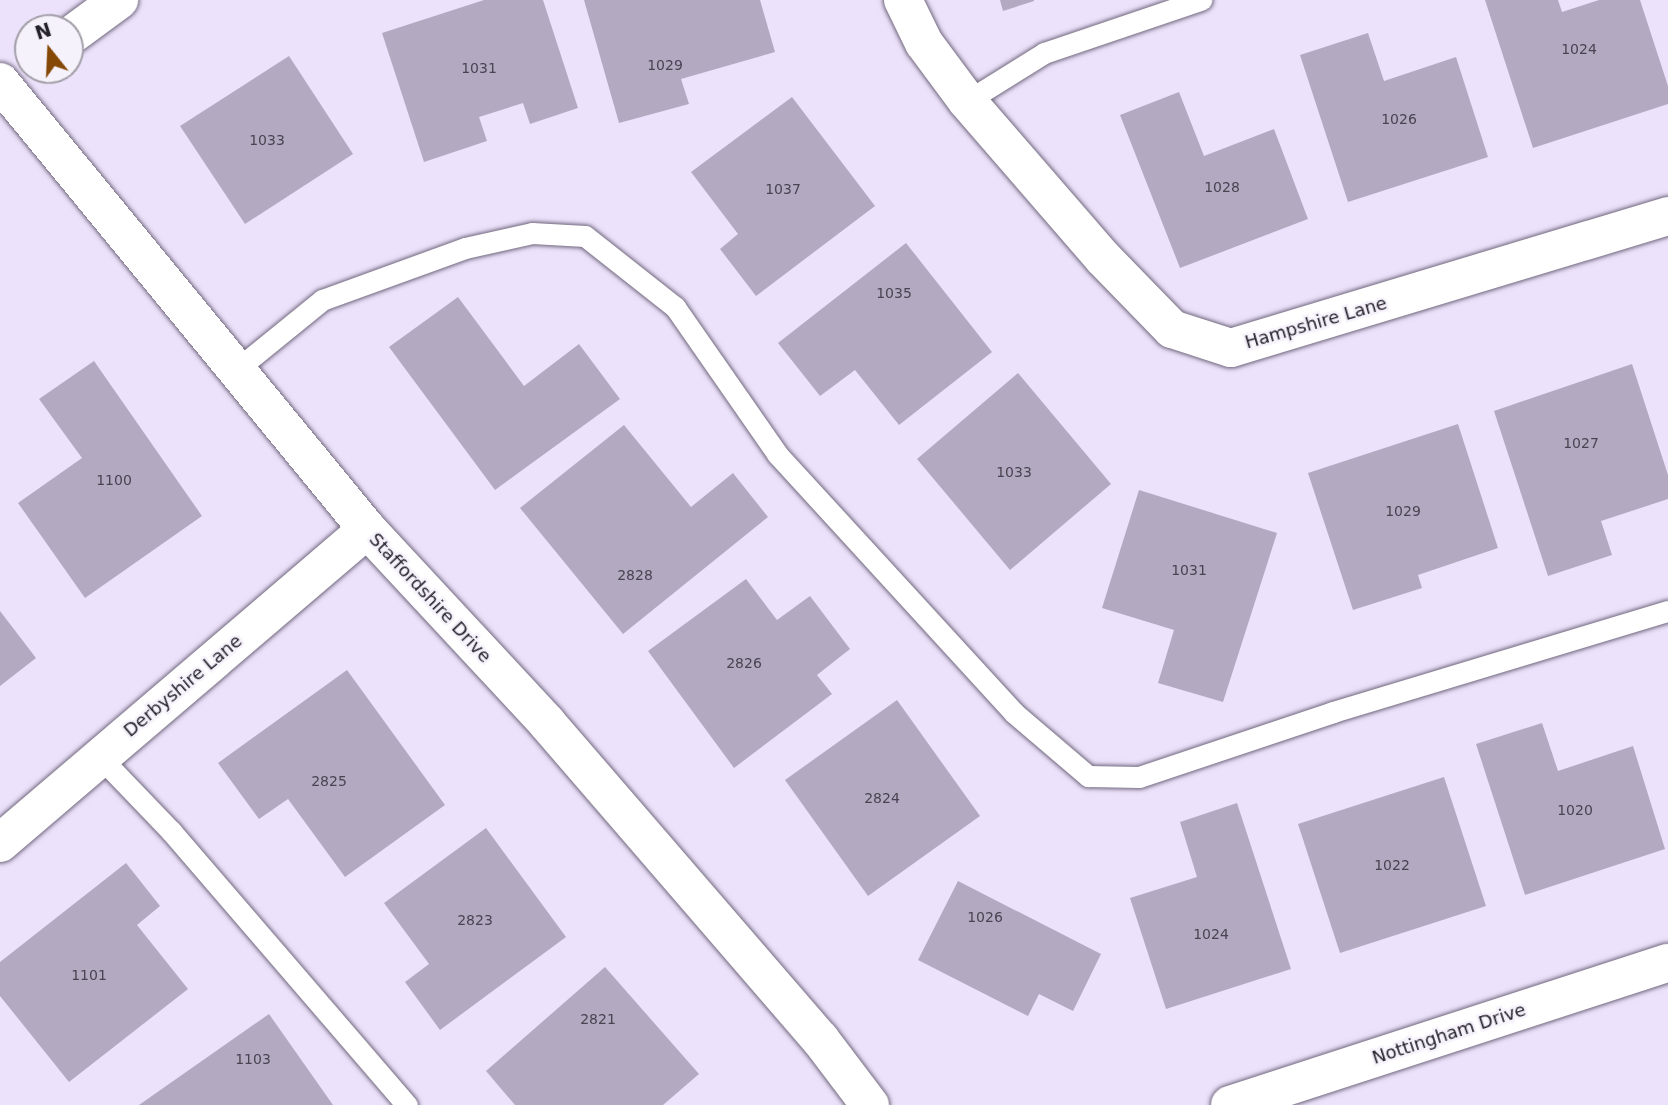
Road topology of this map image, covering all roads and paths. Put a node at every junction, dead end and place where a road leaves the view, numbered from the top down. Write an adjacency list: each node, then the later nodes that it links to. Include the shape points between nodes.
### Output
1 (119, 0): 4 (street)
2 (903, 0): 6 (street, Hampshire Lane, via 924,43)
3 (1201, 0): 6 (lane, via 1044,53)
4 (84, 26)
5 (13, 81): 8 (street, Staffordshire Drive)
6 (967, 101): 7 (street, Hampshire Lane, via 1172,329 1231,348)
7 (1668, 216)
8 (236, 370): 9 (street, Staffordshire Drive); 10 (lane, via 321,300 465,248 532,233 585,236 675,307 777,454 1013,712 1088,776 1139,777 1333,712)
9 (367, 529): 11 (street, Derbyshire Lane); 15 (street, Staffordshire Drive, via 547,723 820,1039)
10 (1668, 611)
11 (100, 757): 12 (street, Derbyshire Lane); 14 (lane, via 171,831)
12 (0, 843)
13 (1668, 962): 16 (street, Nottingham Drive)
14 (407, 1105)
15 (870, 1105)
16 (1230, 1105)

